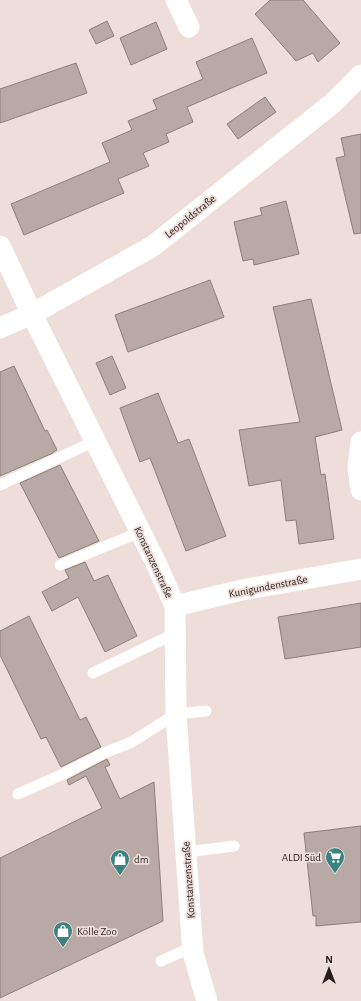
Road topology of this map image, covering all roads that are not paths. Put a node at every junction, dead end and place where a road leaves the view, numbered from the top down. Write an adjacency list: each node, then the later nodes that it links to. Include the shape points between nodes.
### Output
1 (176, 0): 2 (street)
2 (189, 28)
3 (361, 75): 5 (street, Leopoldstraße, via 333,103 153,246)
4 (0, 246): 5 (street, Konstanzenstraße)
5 (32, 314): 6 (street, Leopoldstraße); 7 (street, Konstanzenstraße)
6 (0, 328)
7 (95, 441): 9 (lane); 11 (street, Konstanzenstraße)
8 (361, 442): 10 (street, via 358,468)
9 (0, 485)
10 (361, 490)
11 (140, 532): 12 (lane); 14 (street, Konstanzenstraße)
12 (60, 566)
13 (361, 570): 14 (street, Kunigundenstraße, via 242,590)
14 (175, 606): 15 (street, Konstanzenstraße)
15 (174, 634): 16 (lane); 18 (street, Konstanzenstraße)
16 (93, 673)
17 (206, 711): 18 (lane)
18 (176, 714): 19 (lane, via 130,743); 21 (street, Konstanzenstraße)
19 (18, 794)
20 (234, 846): 21 (lane)
21 (186, 852): 22 (street, Konstanzenstraße)
22 (192, 947): 23 (lane); 24 (street, Konstanzenstraße)
23 (161, 961)
24 (207, 1001)

